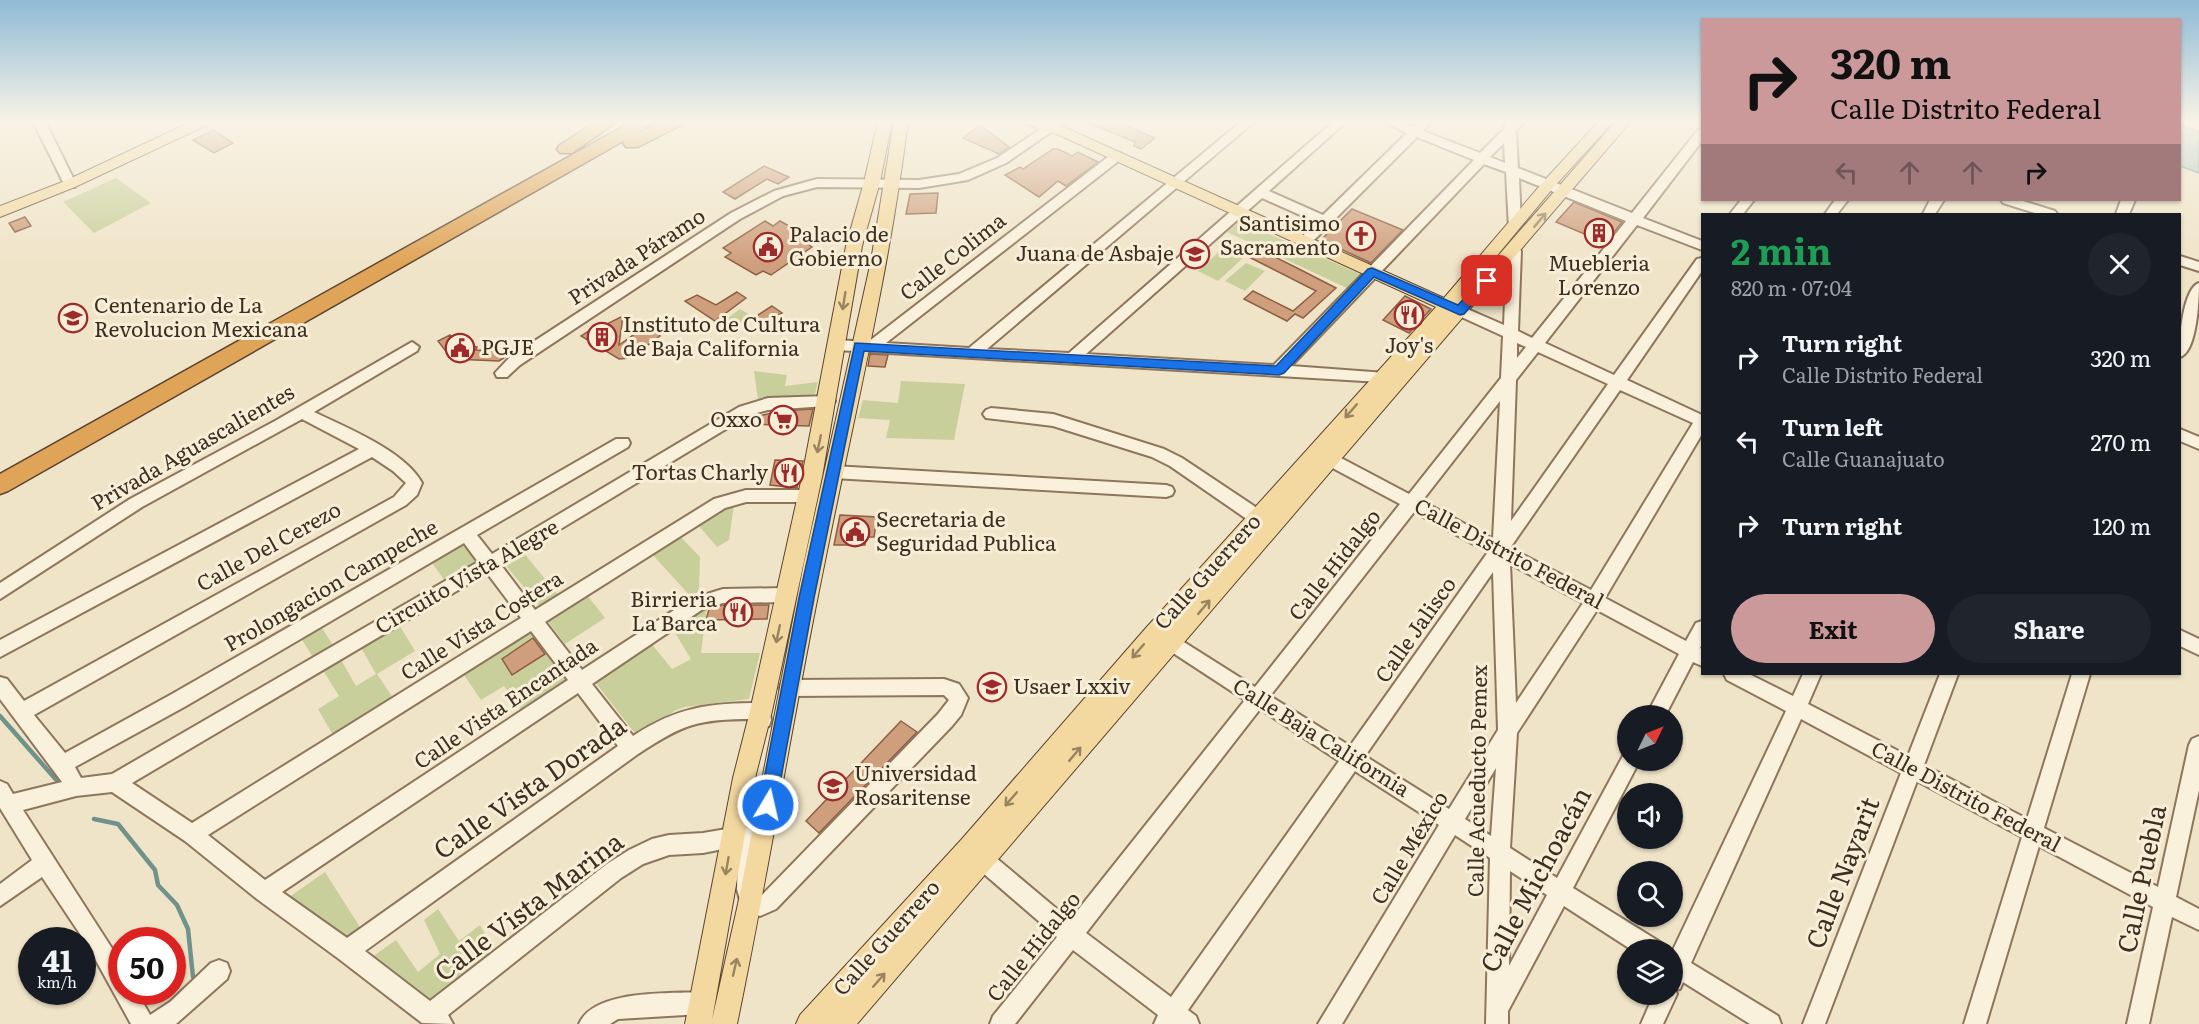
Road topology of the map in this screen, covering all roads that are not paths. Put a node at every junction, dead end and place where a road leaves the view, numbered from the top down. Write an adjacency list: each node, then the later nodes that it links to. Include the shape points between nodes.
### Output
1 (62, 169): 22 (street)
2 (89, 169): 22 (main road)
3 (93, 169): 22 (main road)
4 (535, 169): 29 (highway)
5 (552, 169): 29 (highway)
6 (556, 169): 29 (highway)
7 (569, 169): 29 (highway)
8 (875, 169): 23 (main road)
9 (893, 169): 25 (main road)
10 (987, 169): 25 (street, Privada Páramo, via 950,181)
11 (1100, 169): 55 (street, Calle Colima)
12 (1145, 169): 24 (main road)
13 (1190, 169): 24 (street)
14 (1286, 169): 27 (street)
15 (1377, 169): 40 (street)
16 (1471, 169): 50 (street)
17 (1509, 169): 21 (street)
18 (1563, 169): 26 (main road, Calle Guerrero)
19 (1584, 169): 28 (main road, Calle Guerrero)
20 (1675, 169): 39 (street, Calle Hidalgo)
21 (1512, 170): 26 (street); 42 (street)
22 (67, 180): 32 (main road); 36 (main road)
23 (872, 182): 25 (street, Privada Páramo); 41 (main road); 62 (street, Privada Páramo, via 810,184 750,208)
24 (1174, 182): 35 (main road); 59 (street)
25 (891, 184): 33 (main road)
26 (1548, 185): 28 (street); 42 (main road, Calle Guerrero)
27 (1260, 192): 35 (street); 40 (street)
28 (1564, 192): 39 (street); 45 (main road, Calle Guerrero, one-way to 28)
29 (511, 193): 76 (highway); 78 (highway)
30 (1746, 201): 37 (street)
31 (2011, 201): 34 (street)
32 (0, 203)
33 (887, 206): 41 (main road); 47 (main road)
34 (2029, 207): 38 (street)
35 (1239, 211): 43 (main road); 60 (street)
36 (0, 212)
37 (1737, 213)
38 (2047, 213)
39 (1636, 219): 44 (street); 56 (street, Calle Hidalgo)
40 (1325, 221): 43 (street)
41 (859, 223): 47 (main road, via 871,226); 54 (main road, one-way to 54)
42 (1514, 225): 52 (main road, Calle Guerrero)
43 (1305, 241): 50 (main road)
44 (1701, 246)
45 (1514, 251): 52 (main road, Calle Guerrero); 53 (street, Calle Acueducto Pemex)
46 (2181, 260): 49 (street)
47 (879, 261): 55 (main road)
48 (1701, 263): 65 (street, Calle Jalisco)
49 (2199, 267)
50 (1372, 272): 52 (main road); 61 (street)
51 (2199, 288): 58 (street)
52 (1453, 308): 53 (street); 63 (main road, Calle Guerrero); 75 (main road, Calle Guerrero)
53 (1510, 334): 56 (street); 64 (street, Calle Acueducto Pemex)
54 (837, 345): 55 (street); 66 (main road)
55 (865, 346): 59 (street); 77 (main road)
56 (1537, 346): 64 (street, Calle Hidalgo); 65 (street)
57 (412, 347): 67 (street, Privada Aguascalientes)
58 (2181, 349)
59 (972, 353): 60 (street)
60 (1073, 358): 61 (street)
61 (1279, 370): 63 (street)
62 (502, 373)
63 (1381, 377): 75 (main road, Calle Guerrero, one-way to 75)
64 (1509, 382): 81 (street, Calle Hidalgo); 84 (street, Calle Acueducto Pemex)
65 (1619, 383): 69 (street); 84 (street, Calle Jalisco)
66 (827, 401): 80 (main road, one-way to 80); 85 (street, Circuito Vista Alegre, via 768,404 744,411)
67 (300, 412): 74 (street, Calle Del Cerezo); 86 (street, Privada Aguascalientes, via 135,503)
68 (991, 414): 82 (street, via 1053,420 1158,453)
69 (1701, 422)
70 (1701, 424): 88 (street, Calle México)
71 (2181, 435): 73 (street)
72 (622, 443): 83 (street, Prolongacion Campeche)
73 (2199, 443)
74 (371, 450): 94 (street); 107 (street, Calle Del Cerezo, via 414,480 400,501)
75 (1322, 456): 81 (street, Calle Distrito Federal); 82 (main road, Calle Guerrero); 92 (main road, Calle Guerrero, one-way to 75)
76 (0, 472)
77 (833, 472): 79 (street); 102 (main road)
78 (0, 485)
79 (1166, 491)
80 (808, 496): 87 (main road); 89 (street, Calle Vista Costera, via 746,496 720,503)
81 (1413, 503): 84 (street, Calle Distrito Federal); 103 (street, Calle Hidalgo)
82 (1257, 517): 124 (main road, Calle Guerrero, one-way to 124)
83 (466, 533): 85 (street); 112 (street, Prolongacion Campeche)
84 (1501, 549): 88 (street, Calle Distrito Federal); 108 (street, Calle Acueducto Pemex); 111 (street, Calle Jalisco)
85 (490, 564): 89 (street); 116 (street, Circuito Vista Alegre)
86 (0, 592)
87 (786, 595): 100 (street, Calle Vista Encantada, via 754,594 697,604); 106 (main road, one-way to 106)
88 (1594, 600): 95 (street, Calle Distrito Federal); 108 (street, Calle México)
89 (533, 620): 100 (street); 121 (street, Calle Vista Costera)
90 (1701, 632): 95 (street)
91 (2181, 638): 93 (street)
92 (1173, 644): 103 (street, Calle Baja California); 124 (main road, Calle Guerrero, one-way to 92)
93 (2199, 647)
94 (0, 649)
95 (1696, 654): 104 (street)
96 (1735, 675): 105 (street, Calle Distrito Federal)
97 (1812, 675): 105 (street)
98 (1949, 675): 114 (street, Calle Nayarit)
99 (2081, 675): 120 (street)
100 (581, 681): 110 (street); 127 (street, Calle Vista Encantada)
101 (0, 685): 107 (street)
102 (789, 688): 113 (main road); 130 (street, via 944,687 959,698 945,720 790,882 765,905)
103 (1258, 698): 111 (street, Calle Baja California); 132 (street, Calle Hidalgo)
104 (1662, 705)
105 (1796, 707): 114 (street, Calle Distrito Federal); 135 (street)
106 (761, 711): 110 (street, Calle Vista Dorada, via 682,719); 113 (street, via 756,759 758,765); 122 (main road)
107 (22, 712): 112 (street)
108 (1508, 730): 119 (street, Calle México); 123 (street, Calle Acueducto Pemex)
109 (2199, 745): 129 (street, Calle Puebla)
110 (631, 748): 134 (street, Calle Vista Dorada)
111 (1352, 759): 119 (street, Calle Baja California); 144 (street, Calle Jalisco)
112 (62, 764): 117 (street)
113 (774, 767): 130 (main road)
114 (1912, 769): 120 (street, Calle Distrito Federal); 155 (street, Calle Nayarit)
115 (1625, 771): 126 (street, Calle Michoacán)
116 (115, 783): 117 (street, Circuito Vista Alegre); 121 (street)
117 (76, 787): 118 (street, Circuito Vista Alegre)
118 (5, 797): 125 (street)
119 (1454, 822): 123 (street, Calle Baja California); 152 (street, Calle México)
120 (2032, 831): 129 (street, Calle Distrito Federal); 156 (street)
121 (192, 834): 127 (street)
122 (733, 836): 130 (street, via 744,835 748,839); 141 (main road, one-way to 141); 142 (street, Calle Vista Marina, via 669,845 636,857)
123 (1500, 852): 126 (street, Calle Baja California); 143 (street, Calle Acueducto Pemex)
124 (976, 854): 132 (street); 149 (main road, Calle Guerrero); 150 (main road, Calle Guerrero, one-way to 124)
125 (45, 863): 128 (street); 136 (street)
126 (1560, 891): 133 (street, Calle Baja California); 143 (street, Calle Michoacán)
127 (264, 892): 134 (street)
128 (0, 896)
129 (2164, 902): 131 (street, Calle Distrito Federal); 157 (street, Calle Puebla)
130 (750, 904): 148 (main road, one-way to 130)
131 (2199, 920)
132 (1072, 936): 144 (street); 151 (street, Calle Hidalgo)
133 (1635, 939)
134 (347, 951): 142 (street)
135 (1683, 953)
136 (108, 962)
137 (219, 971): 146 (street, via 178,1010)
138 (1683, 975): 154 (street)
139 (132, 1005): 145 (street)
140 (1661, 1005): 153 (street)
141 (700, 1013): 147 (street, via 618,1008)
142 (436, 1019)
143 (1495, 1019)
144 (1175, 1020)
145 (143, 1024)
146 (157, 1024)
147 (590, 1024)
148 (724, 1024)
149 (809, 1024)
150 (840, 1024)
151 (1001, 1024)
152 (1329, 1024)
153 (1652, 1024)
154 (1770, 1024)
155 (1814, 1024)
156 (1975, 1024)
157 (2138, 1024)

